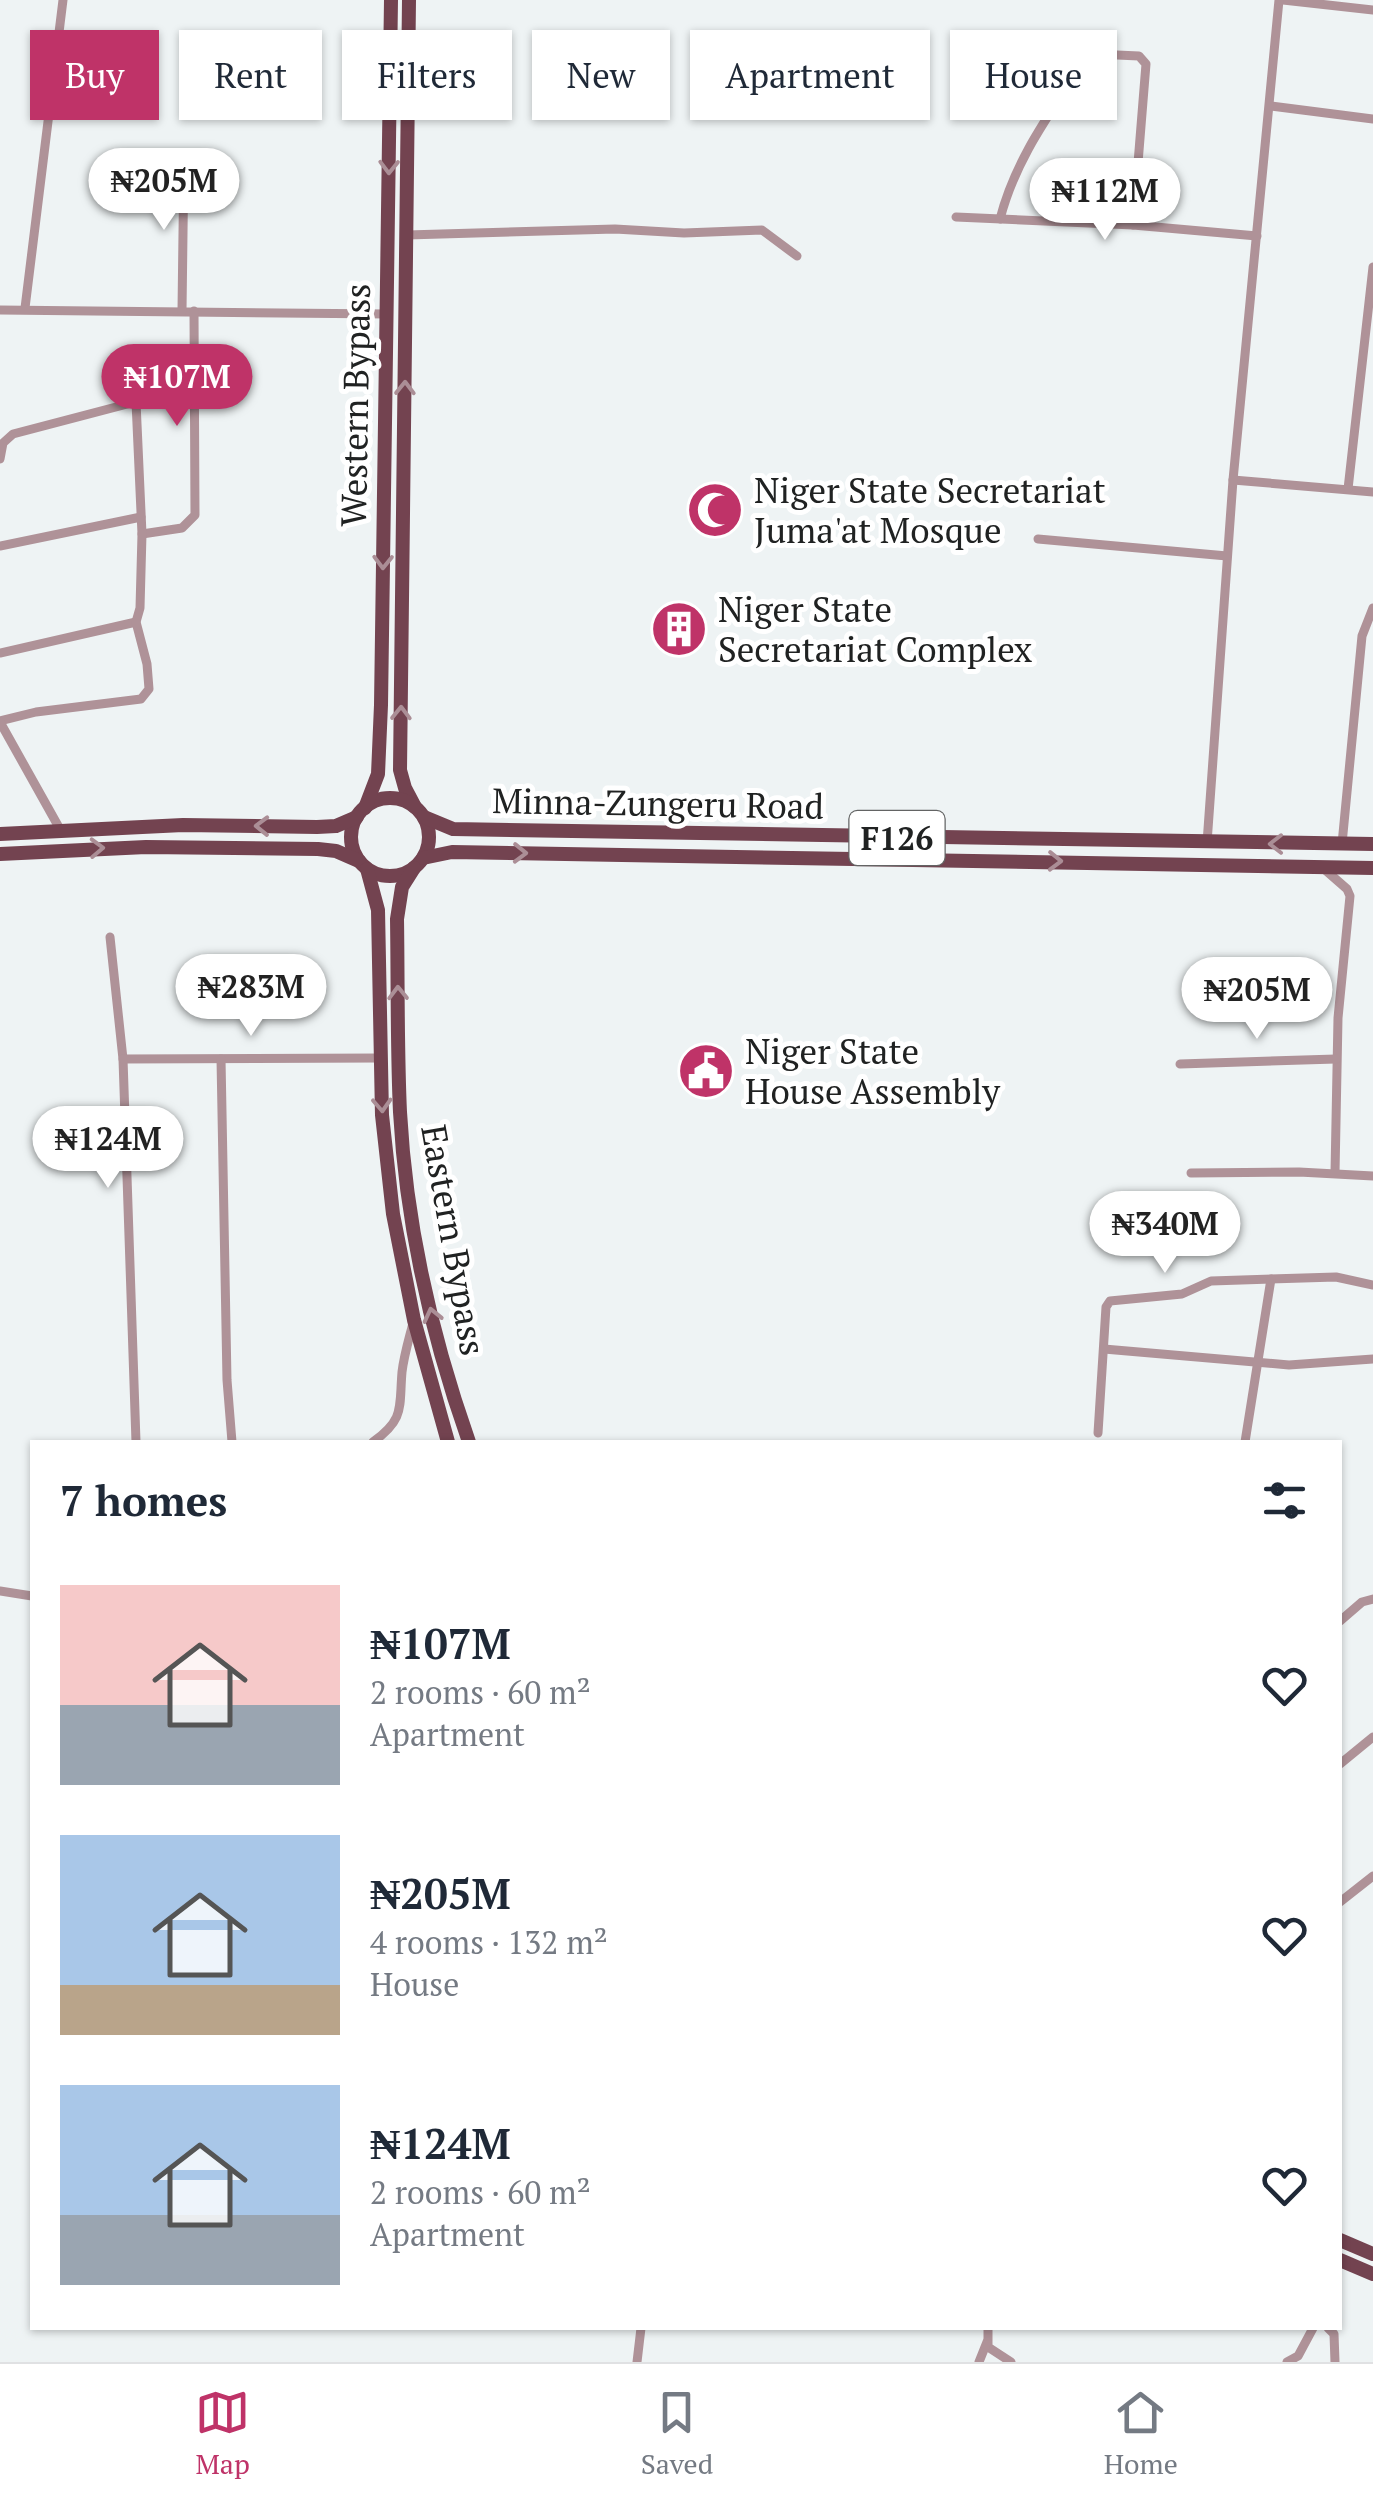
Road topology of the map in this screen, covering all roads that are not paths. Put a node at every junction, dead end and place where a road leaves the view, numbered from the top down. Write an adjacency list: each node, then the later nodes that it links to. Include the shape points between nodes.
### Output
1 (63, 0): 16 (street)
2 (391, 0): 19 (main road, Western Bypass, one-way to 19)
3 (409, 0): 12 (main road, Western Bypass)
4 (1281, 0): 5 (street); 6 (street)
5 (1373, 10)
6 (1270, 106): 7 (street); 13 (street)
7 (1373, 119)
8 (184, 154): 18 (street)
9 (956, 217): 10 (street)
10 (1000, 220): 11 (street); 11 (street, via 1018,164 1086,58 1095,54 1138,56 1146,64)
11 (1133, 225): 13 (street)
12 (406, 235): 14 (street, via 762,230); 38 (main road, Western Bypass, one-way to 12, via 400,770)
13 (1257, 236): 23 (street)
14 (797, 256)
15 (1373, 267): 24 (street)
16 (25, 308): 17 (street); 18 (street)
17 (0, 310)
18 (188, 311): 19 (street); 20 (street)
19 (386, 314): 37 (main road, Western Bypass, one-way to 37, via 379,757 373,792)
20 (196, 386): 21 (street); 27 (street, via 194,514 182,528)
21 (136, 402): 22 (street, via 13,434); 26 (street)
22 (0, 459)
23 (1233, 480): 24 (street); 30 (street)
24 (1348, 489): 25 (street)
25 (1373, 492)
26 (141, 517): 27 (street); 29 (street)
27 (142, 534): 32 (street)
28 (1038, 539): 30 (street)
29 (0, 546)
30 (1227, 556): 42 (street)
31 (1373, 608): 33 (street)
32 (136, 622): 34 (street); 35 (street, via 150,685 146,696)
33 (1368, 636): 43 (street)
34 (0, 654)
35 (0, 721): 36 (street)
36 (4, 737): 39 (street)
37 (361, 812): 38 (main road, F126, via 390,798); 39 (main road, F126, one-way to 39, via 336,826); 48 (main road, via 351,839)
38 (420, 812): 41 (main road, Minna-Zungeru Road / F126, via 452,829); 47 (main road, via 429,831)
39 (62, 831): 40 (main road, F126)
40 (0, 834)
41 (1008, 839): 42 (main road, Minna-Zungeru Road / F126); 46 (main road)
42 (1208, 843): 43 (main road, Minna-Zungeru Road / F126, one-way to 42)
43 (1342, 844): 44 (main road, Minna-Zungeru Road / F126)
44 (1373, 844)
45 (0, 854): 48 (main road, F126, one-way to 48, via 318,849)
46 (1008, 860): 47 (main road, Minna-Zungeru Road / F126, one-way to 46, via 452,852); 49 (main road, Minna-Zungeru Road / F126, one-way to 49)
47 (419, 863): 48 (main road, F126, via 390,876); 71 (main road, Eastern Bypass, one-way to 47, via 432,1316 400,1113 397,919 402,888)
48 (363, 865): 52 (main road, Eastern Bypass, via 378,910)
49 (1323, 868): 50 (main road, Minna-Zungeru Road / F126); 53 (street, via 1350,896)
50 (1373, 868)
51 (110, 937): 54 (street)
52 (380, 1058): 55 (street); 62 (main road, Eastern Bypass, one-way to 62, via 393,1214)
53 (1336, 1058): 56 (street); 58 (street)
54 (122, 1059): 55 (street); 67 (street)
55 (220, 1059): 68 (street)
56 (1180, 1064)
57 (1191, 1173): 58 (street)
58 (1336, 1173): 59 (street)
59 (1373, 1176)
60 (1271, 1279): 61 (street, via 1336,1277); 63 (street, via 1211,1281 1182,1294 1110,1301); 65 (street)
61 (1373, 1285)
62 (414, 1320): 69 (street, via 402,1367 401,1409 390,1430); 70 (main road, Eastern Bypass)
63 (1104, 1350): 65 (street); 66 (street)
64 (1373, 1359): 65 (street)
65 (1258, 1362): 72 (street)
66 (1098, 1433)
67 (136, 1440)
68 (232, 1440)
69 (375, 1440)
70 (447, 1440)
71 (468, 1440)
72 (1245, 1440)
73 (0, 1592): 74 (street)
74 (30, 1596)
75 (1373, 1599): 76 (street)
76 (1342, 1618)
77 (1373, 1737): 78 (street)
78 (1342, 1762)
79 (1373, 1876): 80 (street)
80 (1342, 1900)
81 (1342, 2241): 82 (main road)
82 (1373, 2254)
83 (1342, 2263): 84 (main road)
84 (1373, 2274)
85 (641, 2330): 90 (street)
86 (988, 2330): 89 (street)
87 (1312, 2330): 93 (street)
88 (1330, 2330): 94 (street)
89 (987, 2342): 91 (street); 92 (street)
90 (636, 2362)
91 (979, 2362)
92 (1011, 2362)
93 (1287, 2362)
94 (1334, 2362)

